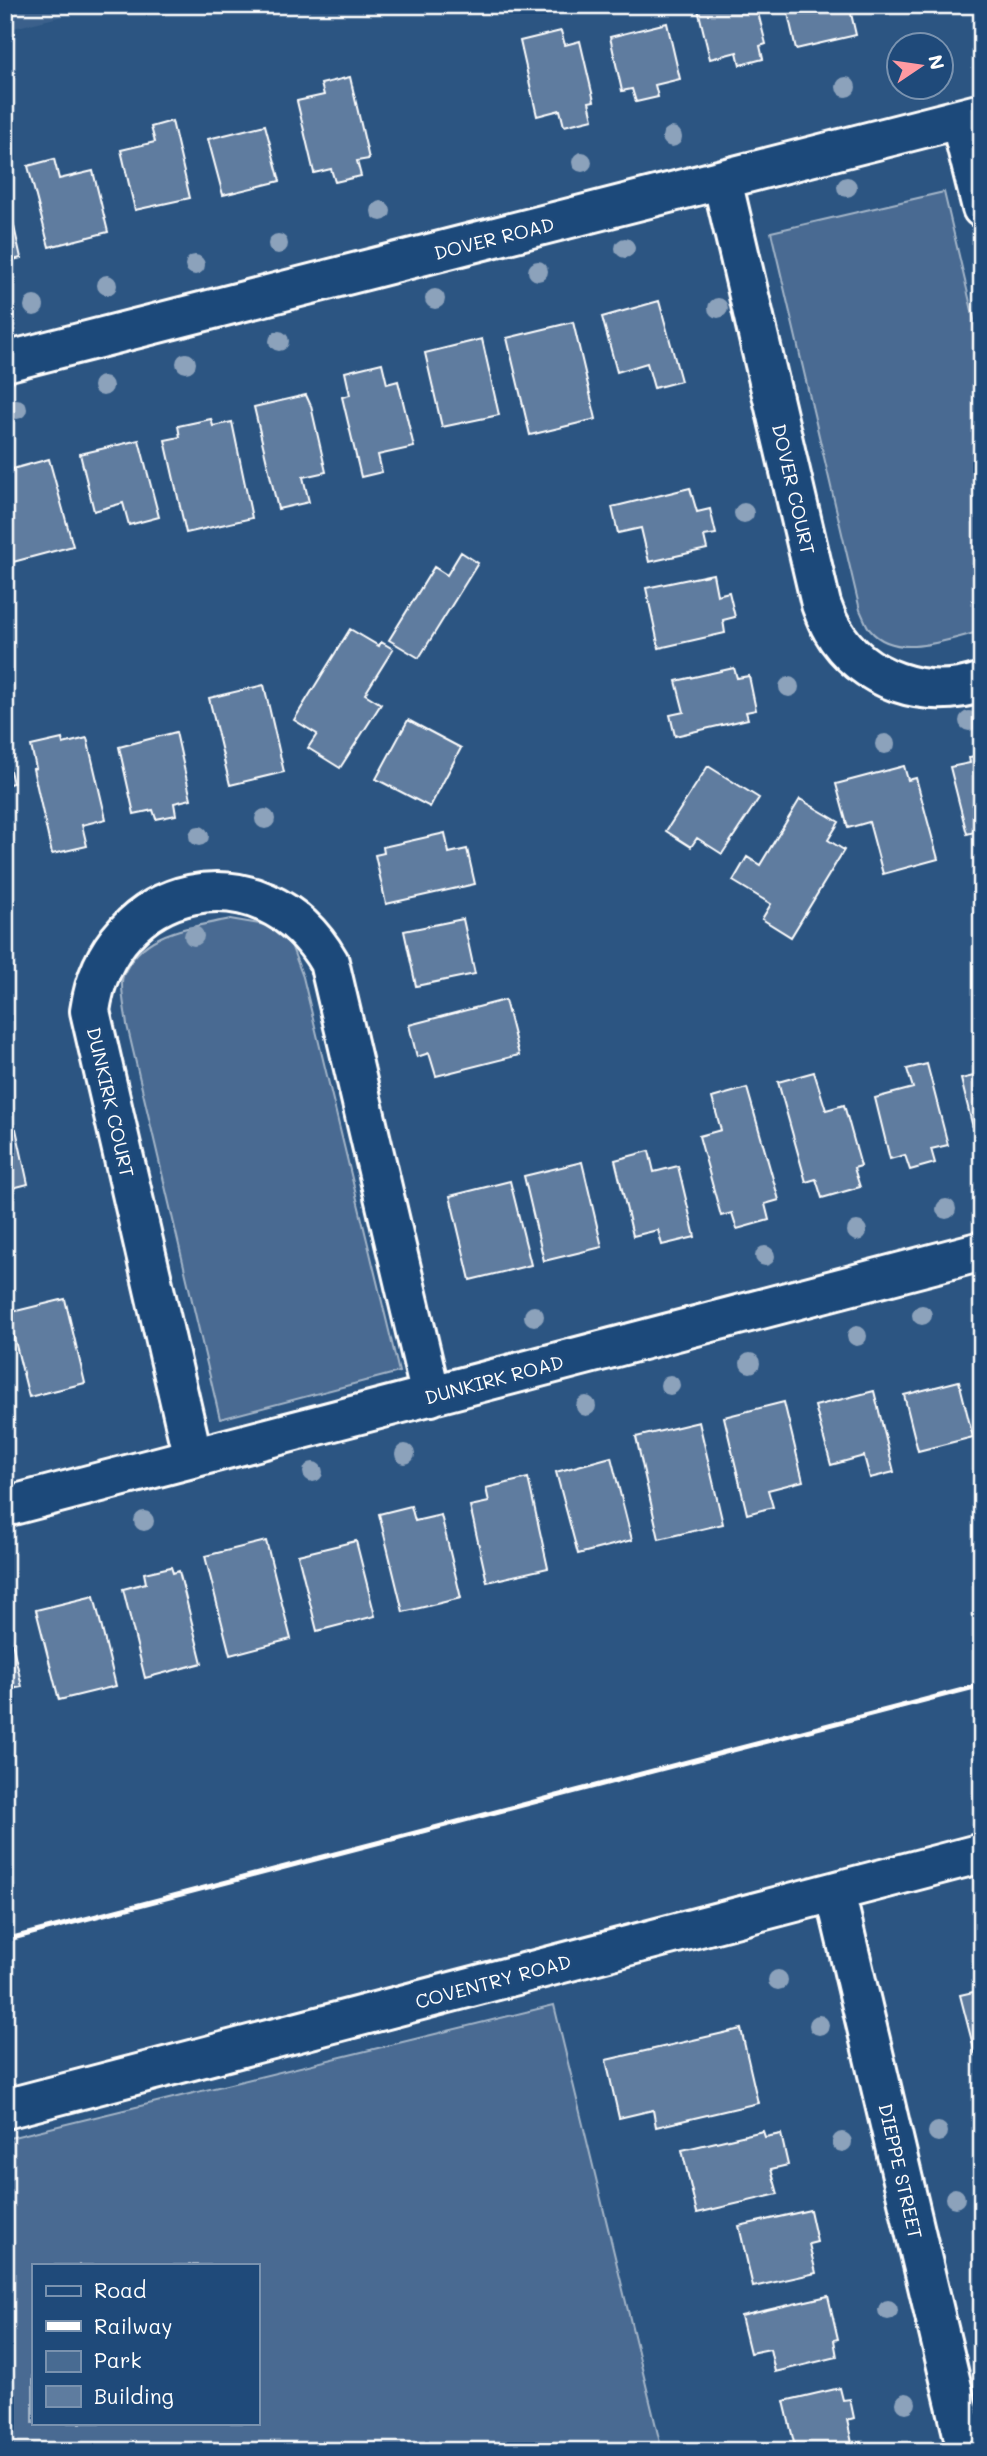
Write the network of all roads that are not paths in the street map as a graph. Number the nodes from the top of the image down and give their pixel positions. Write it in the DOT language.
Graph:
graph roads {
  1 [pos="971,116"];
  2 [pos="722,180"];
  3 [pos="982,208"];
  4 [pos="5,362"];
  5 [pos="982,682"];
  6 [pos="982,1251"];
  7 [pos="431,1395"];
  8 [pos="193,1458"];
  9 [pos="5,1507"];
  10 [pos="982,1853"];
  11 [pos="835,1892"];
  12 [pos="5,2109"];
  13 [pos="967,2451"];
  1 -- 2 [label="street, DOVER ROAD"];
  1 -- 3 [label="street"];
  2 -- 4 [label="street, DOVER ROAD"];
  2 -- 5 [label="street, DOVER COURT"];
  6 -- 7 [label="street, DUNKIRK ROAD"];
  7 -- 8 [label="street, DUNKIRK ROAD"];
  7 -- 8 [label="street, DUNKIRK COURT"];
  8 -- 9 [label="street, DUNKIRK ROAD"];
  10 -- 11 [label="street, COVENTRY ROAD"];
  11 -- 12 [label="street, COVENTRY ROAD"];
  11 -- 13 [label="street, DIEPPE STREET"];
}
